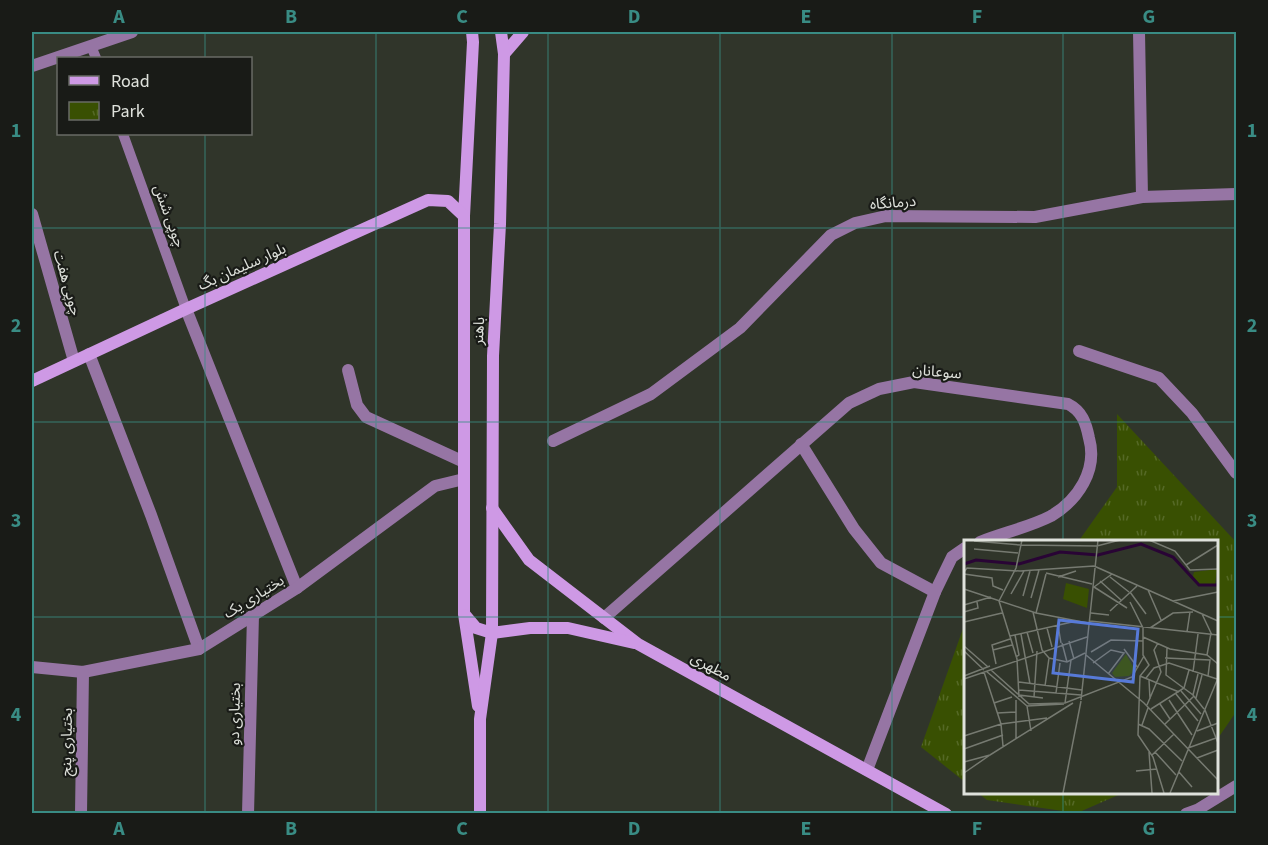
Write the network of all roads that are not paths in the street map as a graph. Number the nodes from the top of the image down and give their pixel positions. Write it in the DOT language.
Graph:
graph roads {
  1 [pos="132,32"];
  2 [pos="472,32"];
  3 [pos="501,32"];
  4 [pos="523,32"];
  5 [pos="1139,32"];
  6 [pos="91,46"];
  7 [pos="504,54"];
  8 [pos="59,57"];
  9 [pos="96,57"];
  10 [pos="57,58"];
  11 [pos="32,66"];
  12 [pos="123,135"];
  13 [pos="1236,194"];
  14 [pos="1142,197"];
  15 [pos="32,214"];
  16 [pos="464,216"];
  17 [pos="186,309"];
  18 [pos="1080,351"];
  19 [pos="89,354"];
  20 [pos="74,361"];
  21 [pos="348,370"];
  22 [pos="32,381"];
  23 [pos="554,441"];
  24 [pos="801,444"];
  25 [pos="464,462"];
  26 [pos="1236,473"];
  27 [pos="464,478"];
  28 [pos="492,508"];
  29 [pos="985,540"];
  30 [pos="964,549"];
  31 [pos="297,588"];
  32 [pos="935,592"];
  33 [pos="464,614"];
  34 [pos="253,615"];
  35 [pos="604,618"];
  36 [pos="492,633"];
  37 [pos="638,644"];
  38 [pos="199,649"];
  39 [pos="32,667"];
  40 [pos="83,672"];
  41 [pos="480,719"];
  42 [pos="867,770"];
  43 [pos="1236,786"];
  44 [pos="81,813"];
  45 [pos="248,813"];
  46 [pos="480,813"];
  47 [pos="946,813"];
  48 [pos="1186,813"];
  1 -- 6 [label="street"];
  2 -- 16 [label="main road, باهنر"];
  3 -- 7 [label="main road, باهنر"];
  4 -- 7 [label="main road"];
  5 -- 14 [label="street"];
  6 -- 8 [label="street"];
  6 -- 9 [label="lane"];
  7 -- 28 [label="main road, باهنر"];
  10 -- 11 [label="street"];
  12 -- 17 [label="lane, چوپی شش"];
  13 -- 14 [label="street, درمانگاه"];
  14 -- 23 [label="street, درمانگاه"];
  15 -- 20 [label="street, چوپی هفت"];
  16 -- 17 [label="main road, بلوار سلیمان بگ"];
  16 -- 25 [label="main road, باهنر"];
  17 -- 19 [label="main road, بلوار سلیمان بگ"];
  17 -- 31 [label="street"];
  18 -- 26 [label="street"];
  19 -- 20 [label="main road, بلوار سلیمان بگ"];
  19 -- 38 [label="street"];
  20 -- 22 [label="main road, بلوار سلیمان بگ"];
  21 -- 25 [label="street"];
  24 -- 29 [label="street, سوعانان"];
  24 -- 32 [label="street"];
  24 -- 35 [label="street, سوعانان"];
  25 -- 27 [label="main road, باهنر"];
  27 -- 31 [label="street, بختیاری یک"];
  27 -- 33 [label="main road, باهنر"];
  28 -- 35 [label="main road, مطهری"];
  28 -- 36 [label="main road, باهنر"];
  30 -- 32 [label="street"];
  31 -- 34 [label="street, بختیاری یک"];
  32 -- 42 [label="street"];
  33 -- 36 [label="main road"];
  33 -- 41 [label="main road, باهنر"];
  34 -- 38 [label="street, بختیاری یک"];
  34 -- 45 [label="street, بختیاری دو"];
  35 -- 37 [label="main road, مطهری"];
  36 -- 37 [label="main road"];
  36 -- 41 [label="main road, باهنر"];
  37 -- 42 [label="main road, مطهری"];
  38 -- 40 [label="street, بختیاری یک"];
  39 -- 40 [label="street, بختیاری یک"];
  40 -- 44 [label="street, بختیاری پنج"];
  41 -- 46 [label="main road, باهنر"];
  42 -- 47 [label="main road, مطهری"];
  43 -- 48 [label="street"];
}
